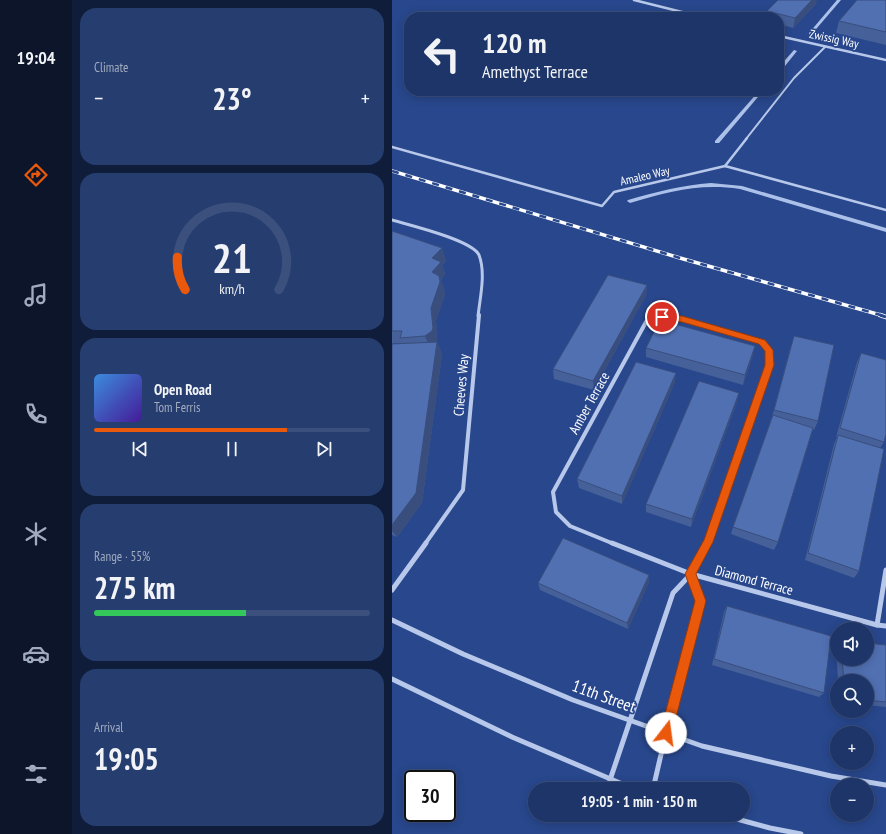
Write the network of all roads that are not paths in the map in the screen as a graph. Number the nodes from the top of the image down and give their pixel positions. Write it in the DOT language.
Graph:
graph roads {
  1 [pos="634,0"];
  2 [pos="682,12"];
  3 [pos="784,37"];
  4 [pos="825,47"];
  5 [pos="886,60"];
  6 [pos="784,91"];
  7 [pos="780,96"];
  8 [pos="392,147"];
  9 [pos="726,166"];
  10 [pos="886,210"];
  11 [pos="392,220"];
  12 [pos="556,512"];
  13 [pos="886,570"];
  14 [pos="691,574"];
  15 [pos="392,590"];
  16 [pos="392,620"];
  17 [pos="877,625"];
  18 [pos="886,626"];
  19 [pos="392,680"];
  20 [pos="628,720"];
  21 [pos="666,733"];
  22 [pos="610,780"];
  23 [pos="615,782"];
  24 [pos="655,782"];
  25 [pos="886,785"];
  26 [pos="748,822"];
  27 [pos="801,834"];
  1 -- 2 [label="street"];
  3 -- 4 [label="street, Zwissig Way"];
  4 -- 5 [label="street, Zwissig Way"];
  4 -- 6 [label="lane"];
  7 -- 9 [label="lane"];
  8 -- 9 [label="lane, Amaleo Way"];
  9 -- 10 [label="lane, Amaleo Way"];
  11 -- 15 [label="street, Cheeves Way"];
  12 -- 14 [label="street, Diamond Terrace"];
  12 -- 14 [label="street, Amber Terrace"];
  13 -- 17 [label="street"];
  14 -- 17 [label="street, Diamond Terrace"];
  14 -- 20 [label="street"];
  14 -- 21 [label="street"];
  16 -- 20 [label="street, 11th Street"];
  17 -- 18 [label="street, Diamond Terrace"];
  19 -- 22 [label="street"];
  20 -- 21 [label="street, 11th Street"];
  20 -- 22 [label="street"];
  21 -- 24 [label="street"];
  21 -- 25 [label="street, 11th Street"];
  22 -- 23 [label="street"];
  26 -- 27 [label="street"];
}
